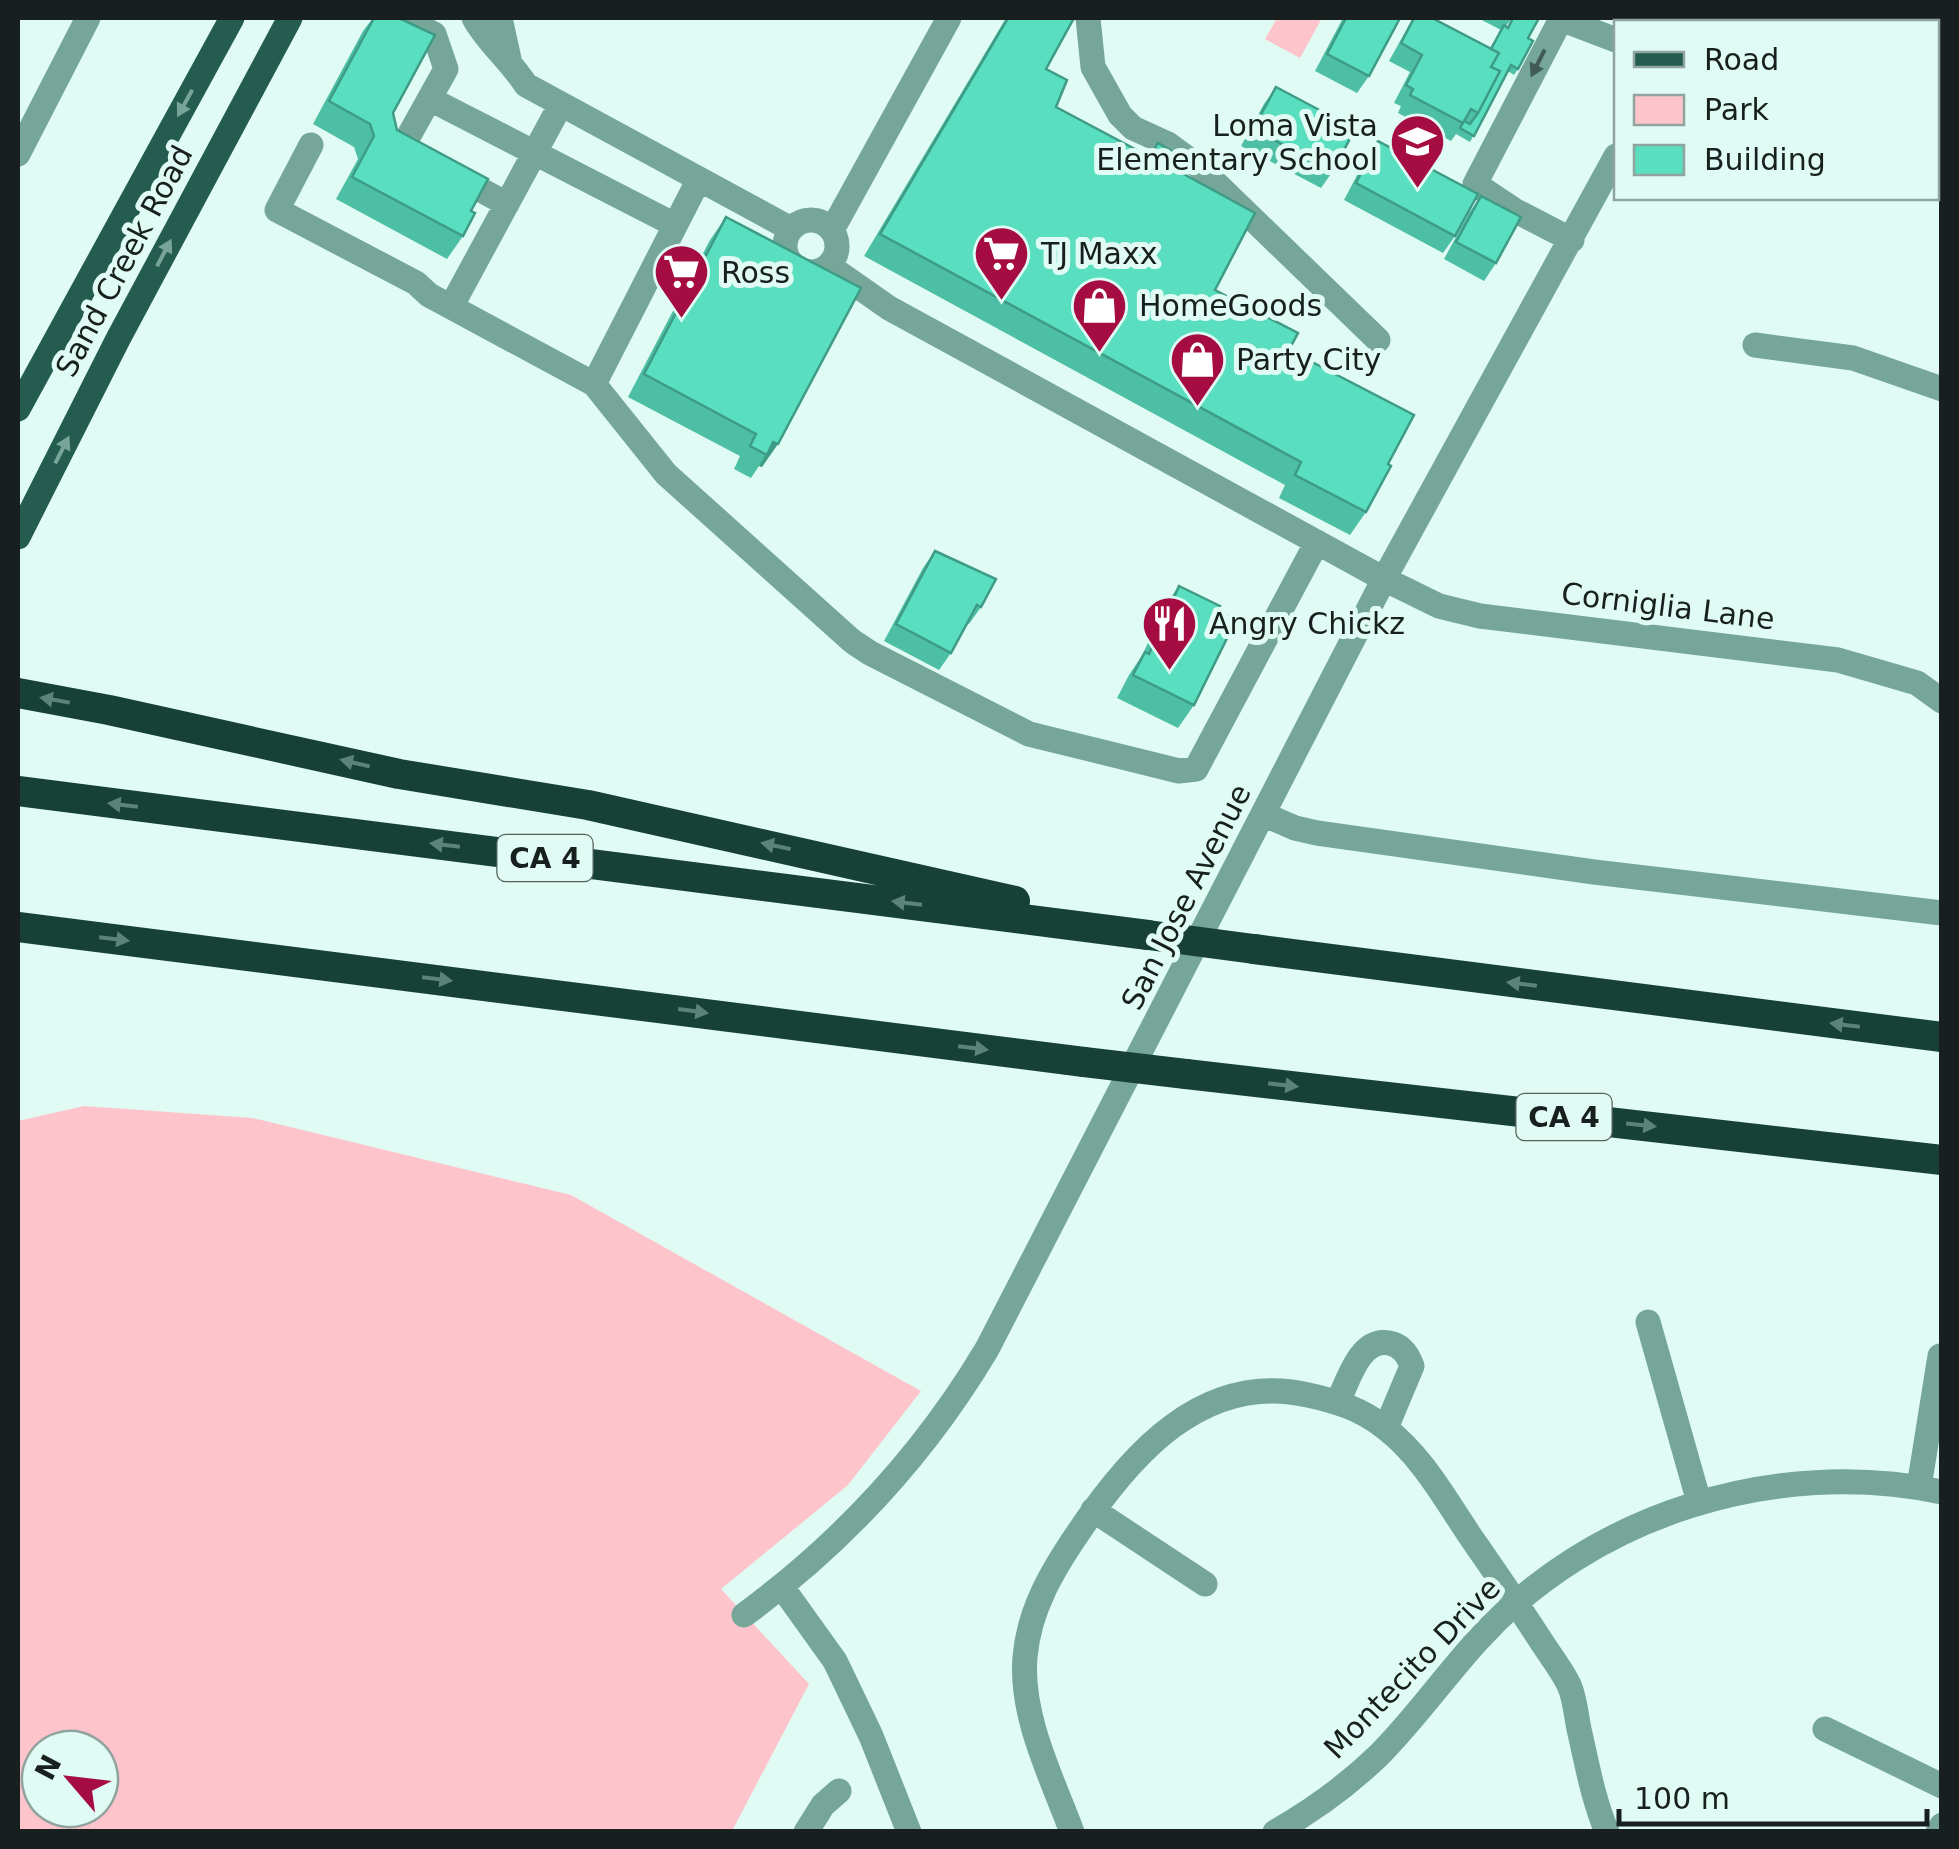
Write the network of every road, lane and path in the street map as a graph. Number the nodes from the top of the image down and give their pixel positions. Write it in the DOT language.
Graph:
graph roads {
  1 [pos="88,18"];
  2 [pos="232,18"];
  3 [pos="290,18"];
  4 [pos="403,18"];
  5 [pos="474,18"];
  6 [pos="500,18"];
  7 [pos="949,18"];
  8 [pos="1088,18"];
  9 [pos="1613,31"];
  10 [pos="509,58"];
  11 [pos="430,99"];
  12 [pos="561,104"];
  13 [pos="311,145"];
  14 [pos="536,150"];
  15 [pos="18,154"];
  16 [pos="1614,160"];
  17 [pos="699,179"];
  18 [pos="507,204"];
  19 [pos="676,225"];
  20 [pos="791,229"];
  21 [pos="832,230"];
  22 [pos="1572,240"];
  23 [pos="829,266"];
  24 [pos="451,306"];
  25 [pos="1378,340"];
  26 [pos="1755,345"];
  27 [pos="594,384"];
  28 [pos="1942,389"];
  29 [pos="18,409"];
  30 [pos="18,537"];
  31 [pos="1318,542"];
  32 [pos="1384,580"];
  33 [pos="18,693"];
  34 [pos="1942,701"];
  35 [pos="18,791"];
  36 [pos="1265,815"];
  37 [pos="1942,913"];
  38 [pos="1073,924"];
  39 [pos="18,927"];
  40 [pos="1942,1037"];
  41 [pos="1942,1160"];
  42 [pos="1648,1322"];
  43 [pos="1940,1356"];
  44 [pos="1338,1402"];
  45 [pos="1386,1428"];
  46 [pos="1930,1489"];
  47 [pos="1699,1502"];
  48 [pos="1093,1510"];
  49 [pos="1205,1584"];
  50 [pos="782,1587"];
  51 [pos="1517,1604"];
  52 [pos="744,1615"];
  53 [pos="1825,1729"];
  54 [pos="1942,1786"];
  55 [pos="840,1791"];
  56 [pos="1287,1829"];
  57 [pos="806,1832"];
  58 [pos="909,1832"];
  59 [pos="1072,1832"];
  60 [pos="1607,1832"];
  1 -- 15 [label="street"];
  2 -- 29 [label="main road, Sand Creek Road, one-way"];
  30 -- 3 [label="main road, Sand Creek Road, one-way"];
  4 -- 11 [label="street"];
  5 -- 10 [label="street"];
  6 -- 10 [label="street"];
  7 -- 21 [label="street"];
  8 -- 25 [label="street"];
  9 -- 22 [label="street, one-way"];
  10 -- 12 [label="street"];
  11 -- 14 [label="street"];
  11 -- 18 [label="street"];
  12 -- 14 [label="street"];
  12 -- 17 [label="street"];
  13 -- 24 [label="street"];
  14 -- 18 [label="street"];
  14 -- 19 [label="street"];
  16 -- 22 [label="street, San Jose Avenue"];
  17 -- 19 [label="street"];
  17 -- 20 [label="street"];
  18 -- 24 [label="street"];
  19 -- 27 [label="street"];
  20 -- 21 [label="street"];
  20 -- 23 [label="street"];
  21 -- 23 [label="street"];
  22 -- 32 [label="street, San Jose Avenue"];
  23 -- 31 [label="street, Corniglia Lane"];
  24 -- 27 [label="street"];
  26 -- 28 [label="street"];
  27 -- 31 [label="street"];
  31 -- 32 [label="street, Corniglia Lane"];
  32 -- 34 [label="street, Corniglia Lane"];
  32 -- 36 [label="street, San Jose Avenue"];
  38 -- 33 [label="highway, one-way"];
  38 -- 35 [label="highway, CA 4, one-way"];
  36 -- 37 [label="street"];
  36 -- 50 [label="street, San Jose Avenue"];
  40 -- 38 [label="highway, CA 4, one-way, bridge"];
  39 -- 41 [label="highway, CA 4, one-way, bridge"];
  42 -- 47 [label="street"];
  43 -- 46 [label="street"];
  44 -- 45 [label="street"];
  44 -- 45 [label="street"];
  44 -- 48 [label="street"];
  45 -- 51 [label="street"];
  46 -- 47 [label="street, Montecito Drive"];
  47 -- 51 [label="street, Montecito Drive"];
  48 -- 49 [label="street"];
  48 -- 59 [label="street"];
  50 -- 52 [label="street, San Jose Avenue"];
  50 -- 58 [label="street"];
  51 -- 56 [label="street, Montecito Drive"];
  51 -- 60 [label="street"];
  53 -- 54 [label="street"];
  55 -- 57 [label="street"];
}
